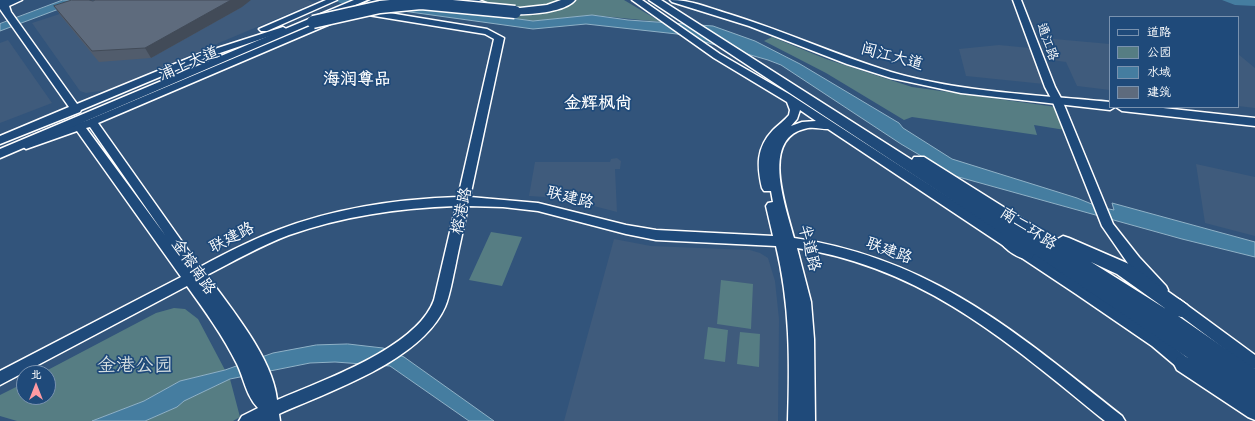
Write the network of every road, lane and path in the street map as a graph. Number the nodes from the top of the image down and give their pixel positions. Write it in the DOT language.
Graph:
graph roads {
  1 [pos="18,0"];
  2 [pos="378,0"];
  3 [pos="472,0"];
  4 [pos="482,0"];
  5 [pos="558,0"];
  6 [pos="570,0"];
  7 [pos="636,0"];
  8 [pos="654,0"];
  9 [pos="669,0"];
  10 [pos="675,0"];
  11 [pos="700,0"];
  12 [pos="1017,0"];
  13 [pos="333,2"];
  14 [pos="2,3"];
  15 [pos="358,4"];
  16 [pos="515,12"];
  17 [pos="313,22"];
  18 [pos="283,30"];
  19 [pos="202,56"];
  20 [pos="1055,97"];
  21 [pos="791,100"];
  22 [pos="1109,100"];
  23 [pos="1109,106"];
  24 [pos="1131,108"];
  25 [pos="1185,108"];
  26 [pos="1255,116"];
  27 [pos="77,121"];
  28 [pos="1255,122"];
  29 [pos="830,126"];
  30 [pos="0,140"];
  31 [pos="3,151"];
  32 [pos="930,173"];
  33 [pos="464,201"];
  34 [pos="786,242"];
  35 [pos="1026,254"];
  36 [pos="194,277"];
  37 [pos="1181,310"];
  38 [pos="1255,363"];
  39 [pos="1183,364"];
  40 [pos="0,378"];
  41 [pos="1255,379"];
  42 [pos="1255,395"];
  43 [pos="1255,411"];
  44 [pos="270,415"];
  45 [pos="1255,418"];
  46 [pos="246,421"];
  47 [pos="796,421"];
  48 [pos="807,421"];
  49 [pos="1117,421"];
  1 -- 14 [label="main road"];
  2 -- 15 [label="main road, 浦上大道"];
  3 -- 16 [label="highway, bridge"];
  4 -- 5 [label="highway"];
  6 -- 16 [label="highway"];
  7 -- 21 [label="main road"];
  8 -- 32 [label="highway, 南二环路"];
  9 -- 32 [label="highway, 南二环路"];
  10 -- 20 [label="main road, 闽江大道"];
  11 -- 20 [label="main road, 闽江大道"];
  12 -- 20 [label="main road, 通江路"];
  13 -- 15 [label="main road"];
  13 -- 18 [label="main road"];
  13 -- 19 [label="main road"];
  14 -- 27 [label="main road"];
  15 -- 17 [label="main road, bridge"];
  15 -- 27 [label="main road, 浦上大道"];
  15 -- 33 [label="main road, 榕港路"];
  16 -- 17 [label="highway, bridge"];
  17 -- 27 [label="main road"];
  18 -- 19 [label="main road"];
  18 -- 27 [label="main road"];
  19 -- 27 [label="main road"];
  20 -- 22 [label="main road, 闽江大道"];
  20 -- 23 [label="main road, 闽江大道"];
  20 -- 37 [label="main road, 通江路"];
  21 -- 29 [label="main road"];
  21 -- 34 [label="main road, 半道路"];
  24 -- 28 [label="main road"];
  25 -- 26 [label="main road"];
  27 -- 30 [label="main road"];
  27 -- 31 [label="main road, 浦上大道"];
  27 -- 36 [label="main road"];
  29 -- 34 [label="main road, 半道路"];
  29 -- 35 [label="main road"];
  32 -- 35 [label="highway"];
  32 -- 37 [label="highway"];
  32 -- 41 [label="highway, 南二环路"];
  32 -- 42 [label="highway, 南二环路"];
  33 -- 34 [label="main road, 联建路"];
  33 -- 36 [label="main road, 联建路"];
  33 -- 44 [label="main road, 榕港路"];
  34 -- 47 [label="main road, 半道路"];
  34 -- 48 [label="main road, 半道路"];
  34 -- 49 [label="main road, 联建路"];
  35 -- 39 [label="main road"];
  36 -- 40 [label="main road, 联建路"];
  36 -- 44 [label="main road"];
  37 -- 38 [label="main road, 通江路"];
  39 -- 43 [label="highway"];
  39 -- 45 [label="main road"];
  44 -- 46 [label="main road, 榕港路"];
}
